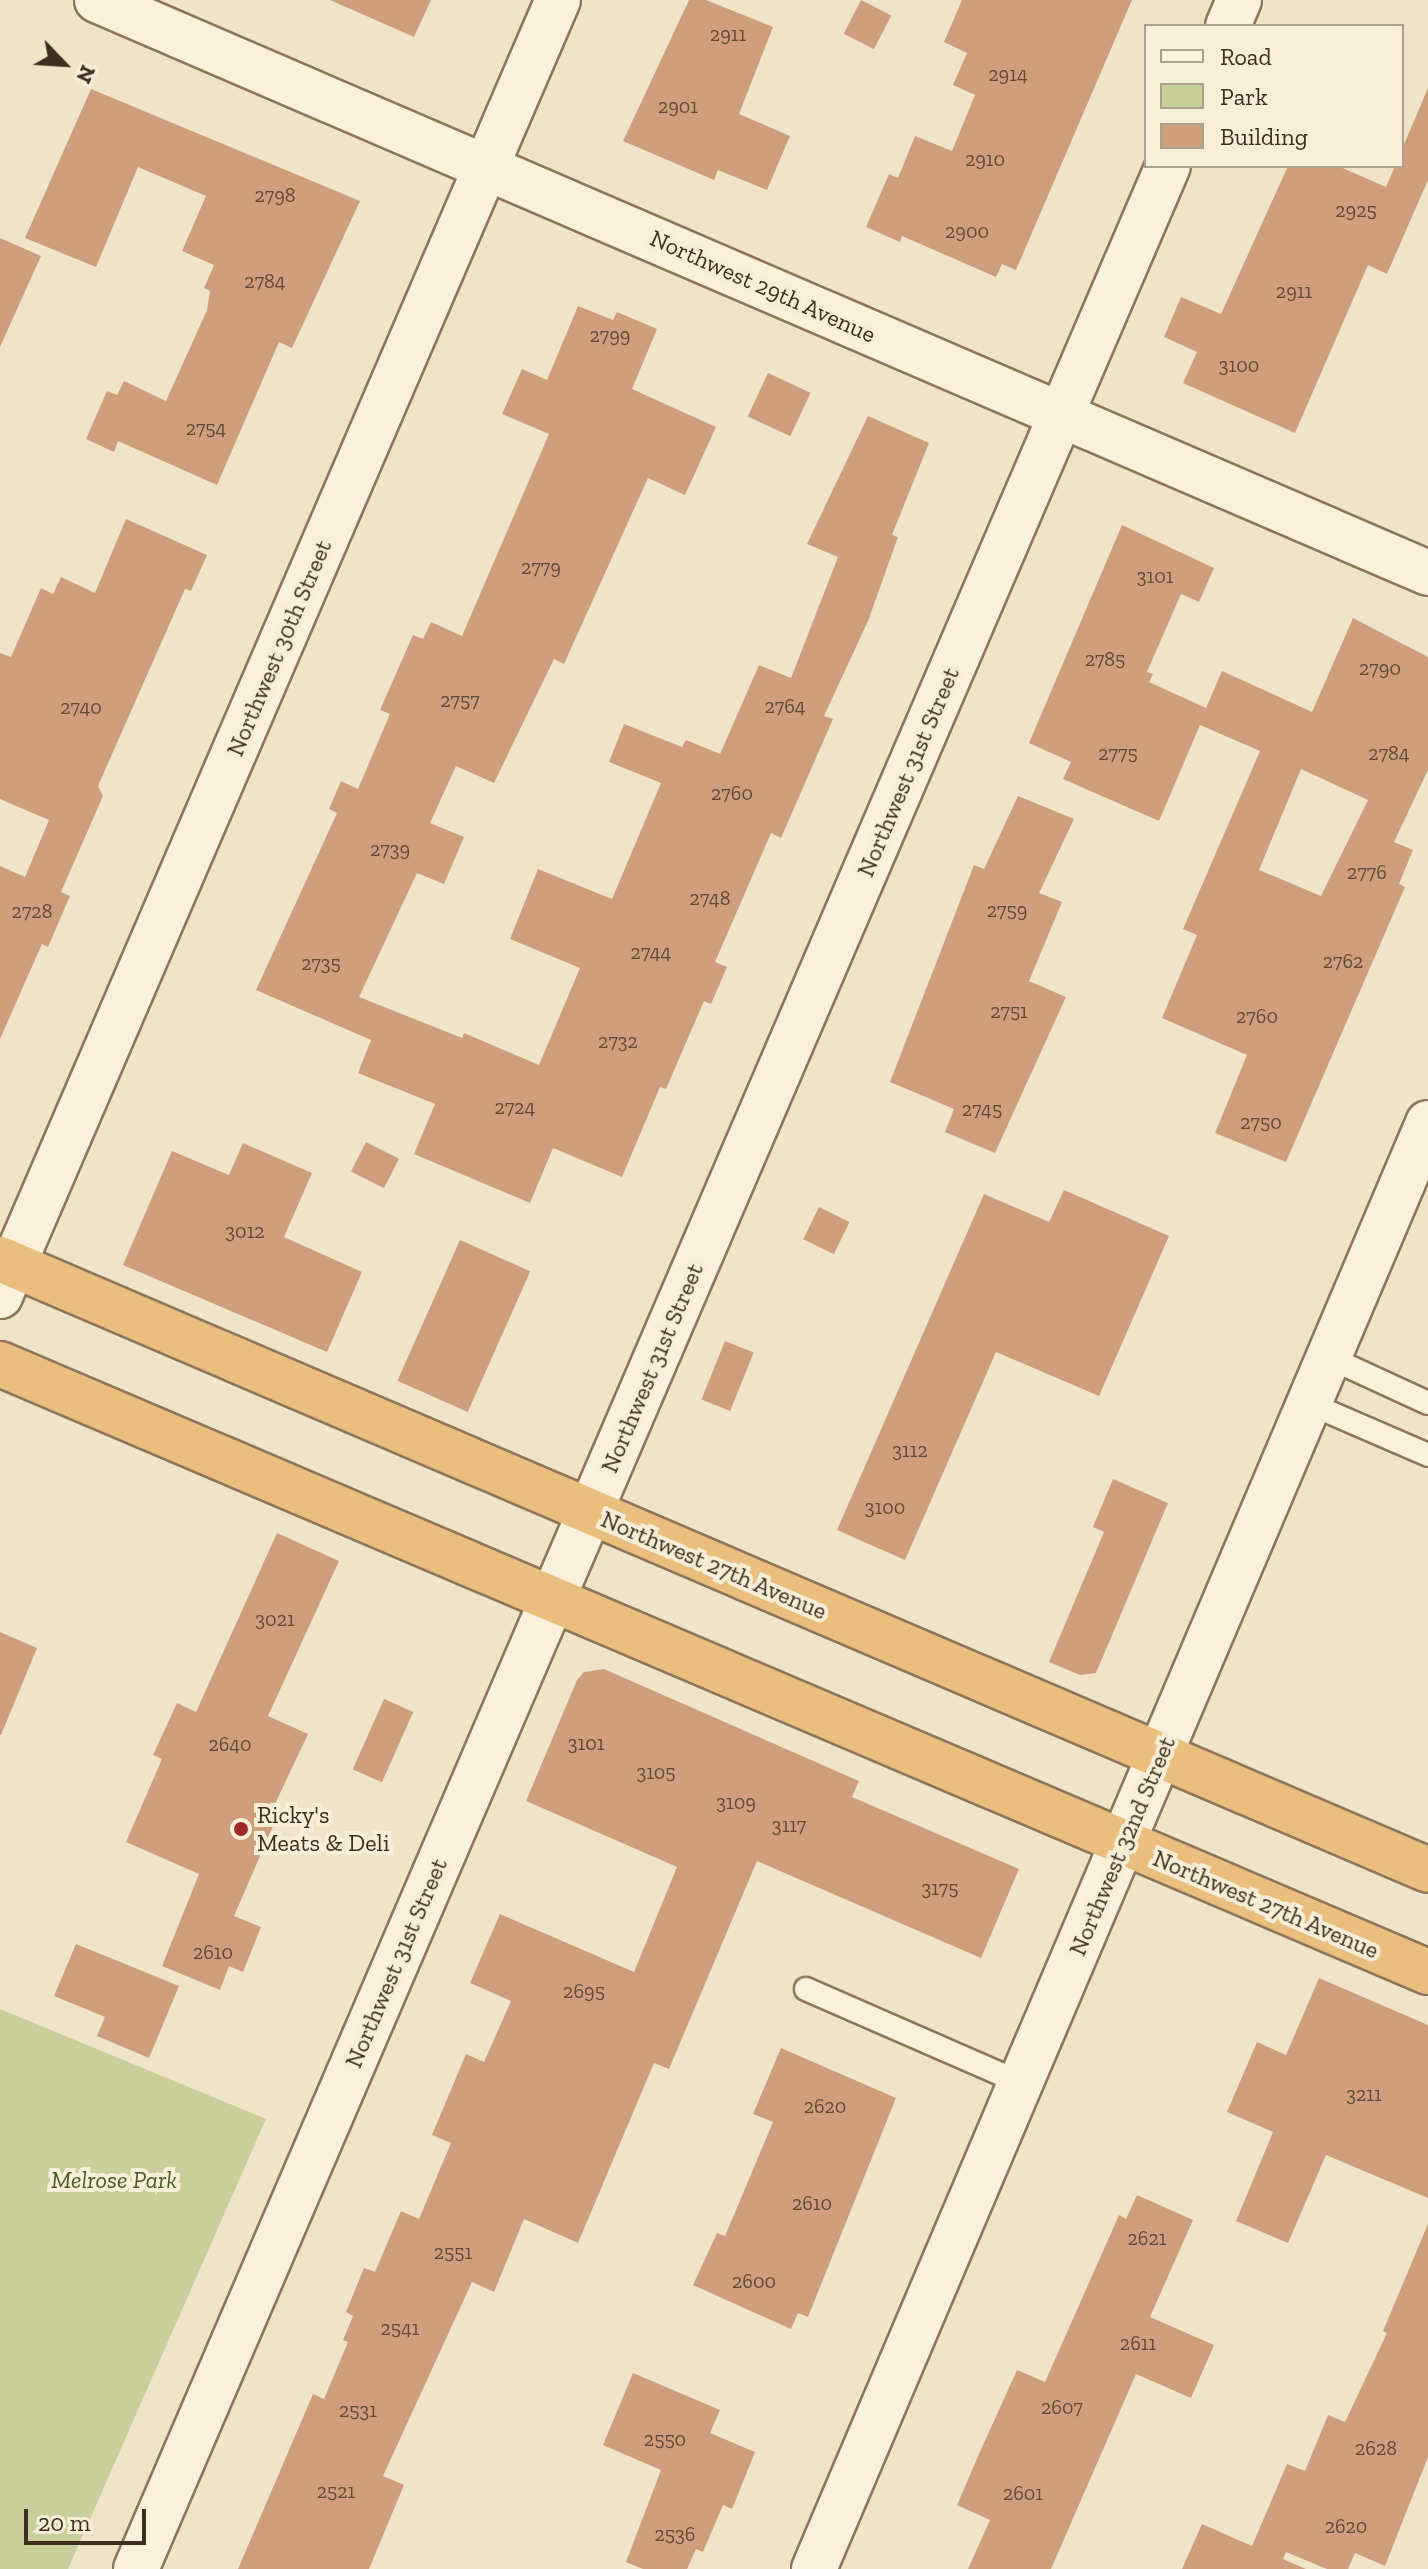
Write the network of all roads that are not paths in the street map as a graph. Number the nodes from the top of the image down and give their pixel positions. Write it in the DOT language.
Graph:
graph roads {
  1 [pos="97,0"];
  2 [pos="558,0"];
  3 [pos="1239,0"];
  4 [pos="1229,24"];
  5 [pos="486,166"];
  6 [pos="1167,168"];
  7 [pos="1062,416"];
  8 [pos="1428,573"];
  9 [pos="1428,1123"];
  10 [pos="5,1274"];
  11 [pos="1328,1357"];
  12 [pos="0,1364"];
  13 [pos="1308,1403"];
  14 [pos="1428,1403"];
  15 [pos="1428,1455"];
  16 [pos="590,1512"];
  17 [pos="553,1598"];
  18 [pos="1160,1756"];
  19 [pos="1123,1843"];
  20 [pos="1428,1870"];
  21 [pos="1428,1972"];
  22 [pos="806,1989"];
  23 [pos="1023,2084"];
  24 [pos="136,2569"];
  25 [pos="814,2569"];
  1 -- 5 [label="street, Northwest 29th Avenue"];
  2 -- 5 [label="street, Northwest 30th Street"];
  3 -- 4 [label="street"];
  5 -- 7 [label="street, Northwest 29th Avenue"];
  5 -- 10 [label="street, Northwest 30th Street"];
  6 -- 7 [label="street, Northwest 31st Street"];
  7 -- 8 [label="street, Northwest 29th Avenue"];
  7 -- 16 [label="street, Northwest 31st Street"];
  9 -- 11 [label="street, Northwest 32nd Street"];
  10 -- 16 [label="highway, Northwest 27th Avenue"];
  11 -- 13 [label="street, Northwest 32nd Street"];
  11 -- 14 [label="lane"];
  12 -- 17 [label="highway, Northwest 27th Avenue"];
  13 -- 15 [label="lane"];
  13 -- 18 [label="street, Northwest 32nd Street"];
  16 -- 17 [label="street, Northwest 31st Street"];
  16 -- 18 [label="highway, Northwest 27th Avenue"];
  17 -- 19 [label="highway, Northwest 27th Avenue"];
  17 -- 24 [label="street, Northwest 31st Street"];
  18 -- 19 [label="street, Northwest 32nd Street"];
  18 -- 20 [label="highway, Northwest 27th Avenue"];
  19 -- 21 [label="highway, Northwest 27th Avenue"];
  19 -- 23 [label="street, Northwest 32nd Street"];
  22 -- 23 [label="lane"];
  23 -- 25 [label="street, Northwest 32nd Street"];
}
